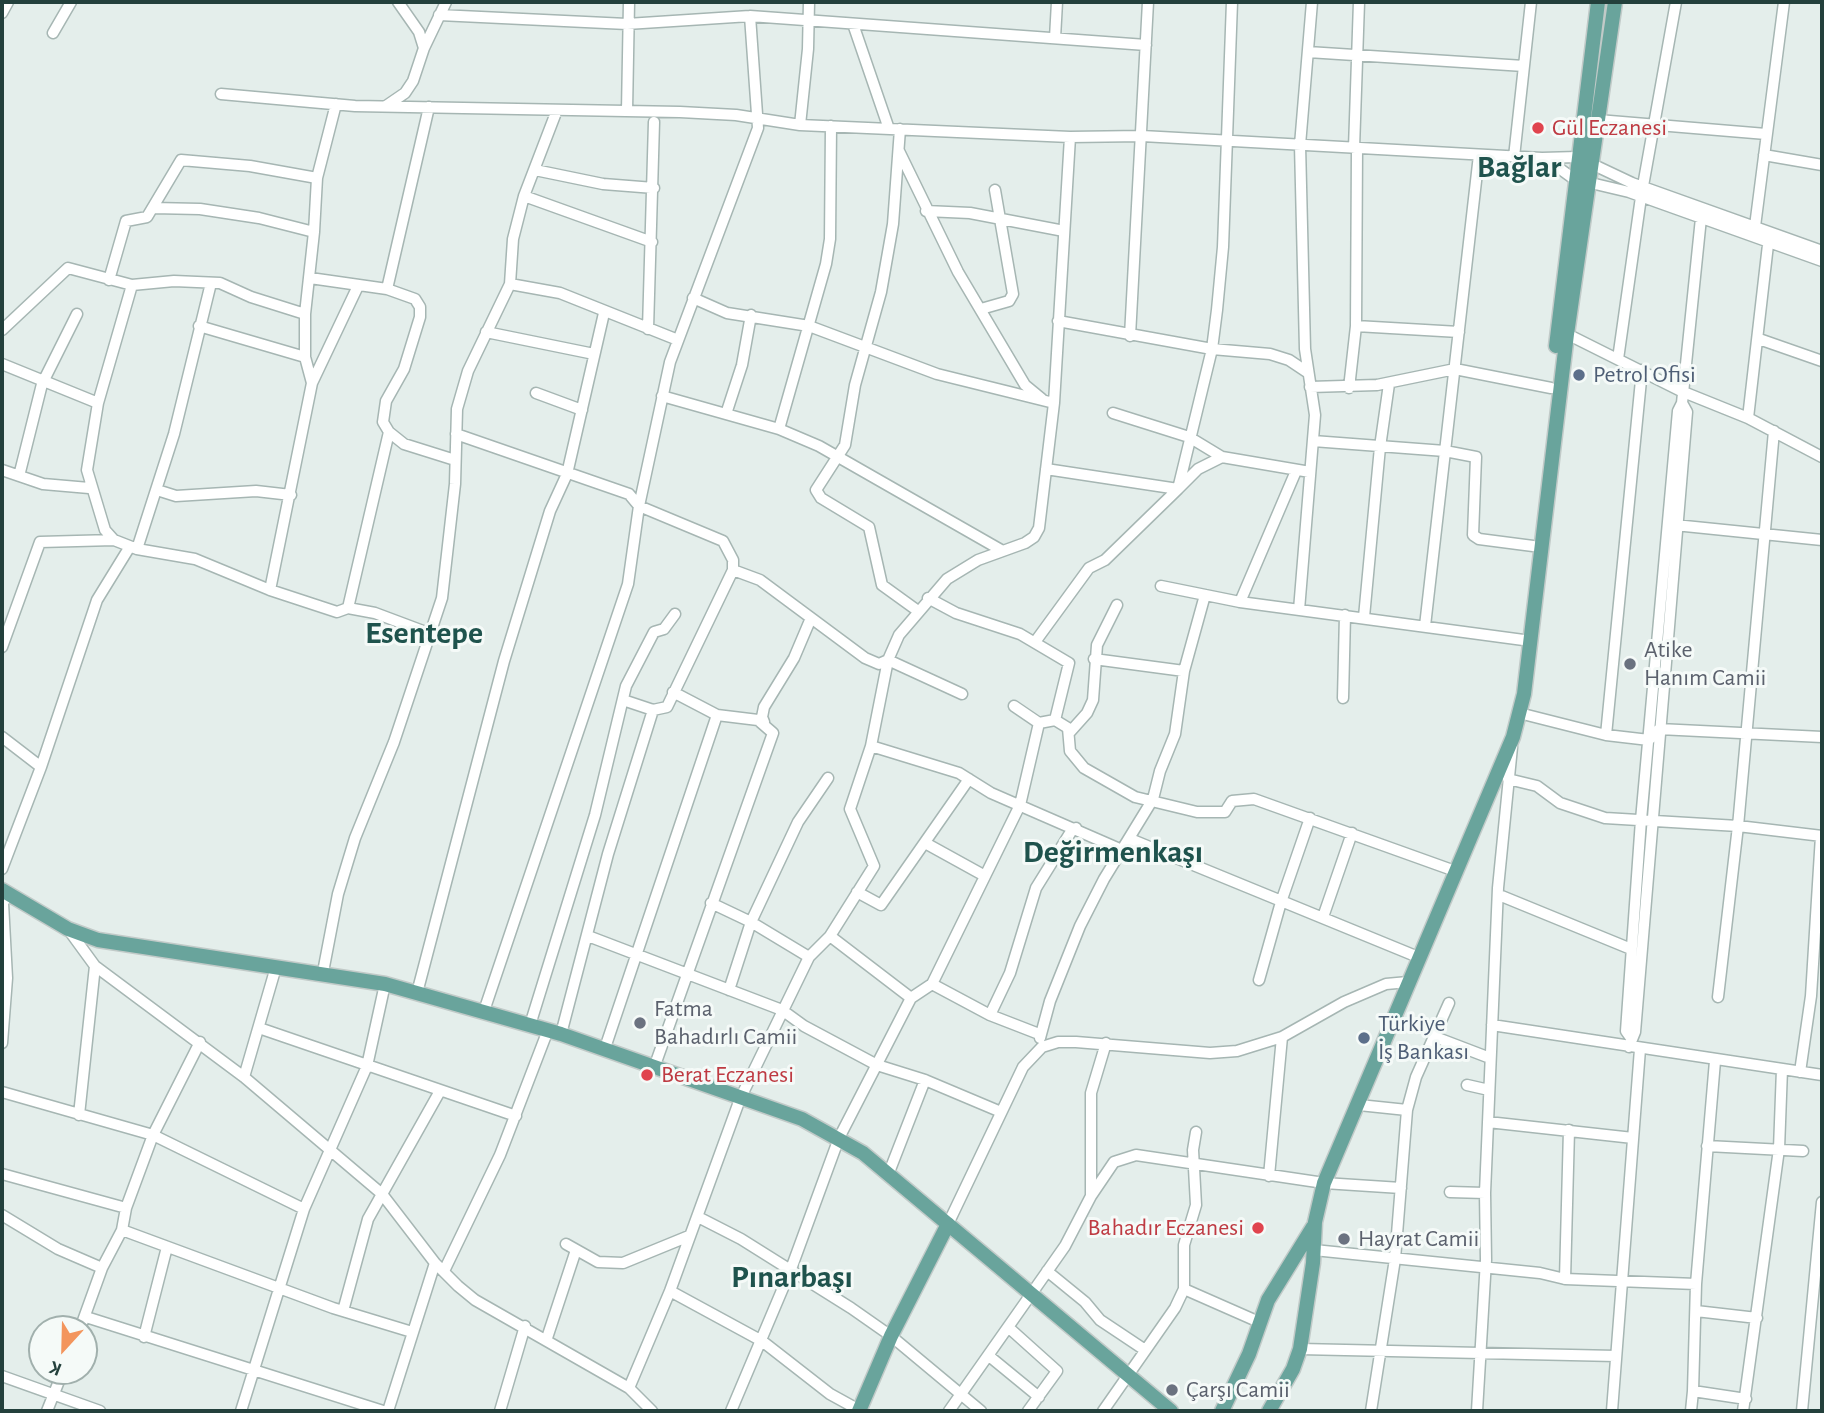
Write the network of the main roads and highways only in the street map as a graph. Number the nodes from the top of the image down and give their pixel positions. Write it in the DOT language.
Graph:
graph roads {
  1 [pos="1598,2"];
  2 [pos="1615,2"];
  3 [pos="1527,640"];
  4 [pos="1513,737"];
  5 [pos="5,892"];
  6 [pos="1315,1222"];
  7 [pos="948,1224"];
  8 [pos="859,1410"];
  9 [pos="1171,1411"];
  10 [pos="1222,1411"];
  11 [pos="1269,1411"];
  1 -- 3 [label="main road"];
  2 -- 3 [label="main road"];
  3 -- 4 [label="main road"];
  3 -- 4 [label="main road"];
  4 -- 6 [label="main road"];
  5 -- 7 [label="main road"];
  6 -- 10 [label="main road"];
  6 -- 11 [label="main road"];
  7 -- 8 [label="main road"];
  7 -- 9 [label="main road"];
}
